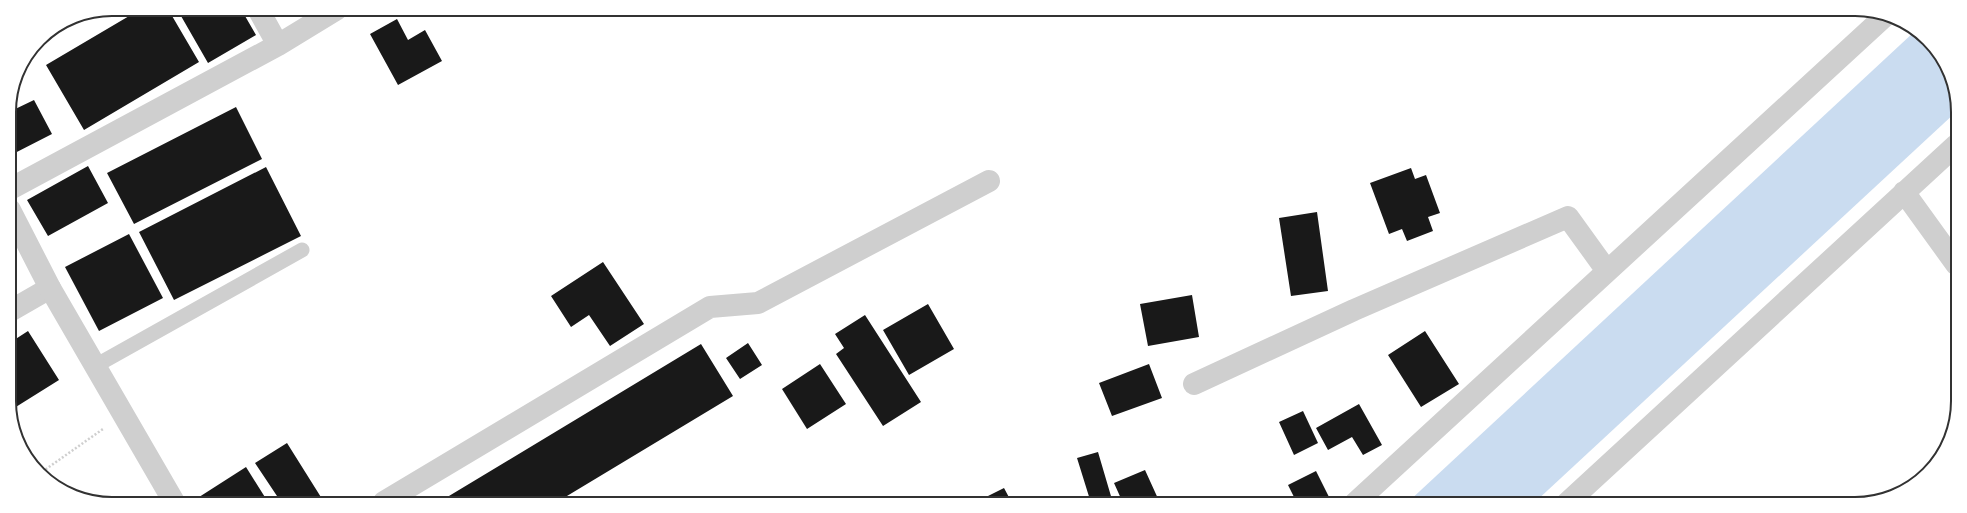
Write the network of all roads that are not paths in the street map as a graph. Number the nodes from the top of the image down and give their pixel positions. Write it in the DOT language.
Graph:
graph roads {
  1 [pos="262,16"];
  2 [pos="325,16"];
  3 [pos="1881,20"];
  4 [pos="278,45"];
  5 [pos="1951,150"];
  6 [pos="989,181"];
  7 [pos="16,186"];
  8 [pos="1904,192"];
  9 [pos="16,222"];
  10 [pos="302,250"];
  11 [pos="1951,257"];
  12 [pos="1607,271"];
  13 [pos="50,288"];
  14 [pos="16,308"];
  15 [pos="95,366"];
  16 [pos="1194,384"];
  17 [pos="171,497"];
  18 [pos="392,497"];
  19 [pos="1362,497"];
  20 [pos="1575,497"];
  1 -- 4 [label="street"];
  2 -- 4 [label="street"];
  3 -- 12 [label="street"];
  4 -- 7 [label="street"];
  5 -- 8 [label="street"];
  6 -- 18 [label="street"];
  8 -- 11 [label="street"];
  8 -- 20 [label="street"];
  9 -- 13 [label="street"];
  10 -- 15 [label="lane"];
  12 -- 16 [label="street"];
  12 -- 19 [label="street"];
  13 -- 14 [label="street"];
  13 -- 15 [label="street"];
  15 -- 17 [label="street"];
}
